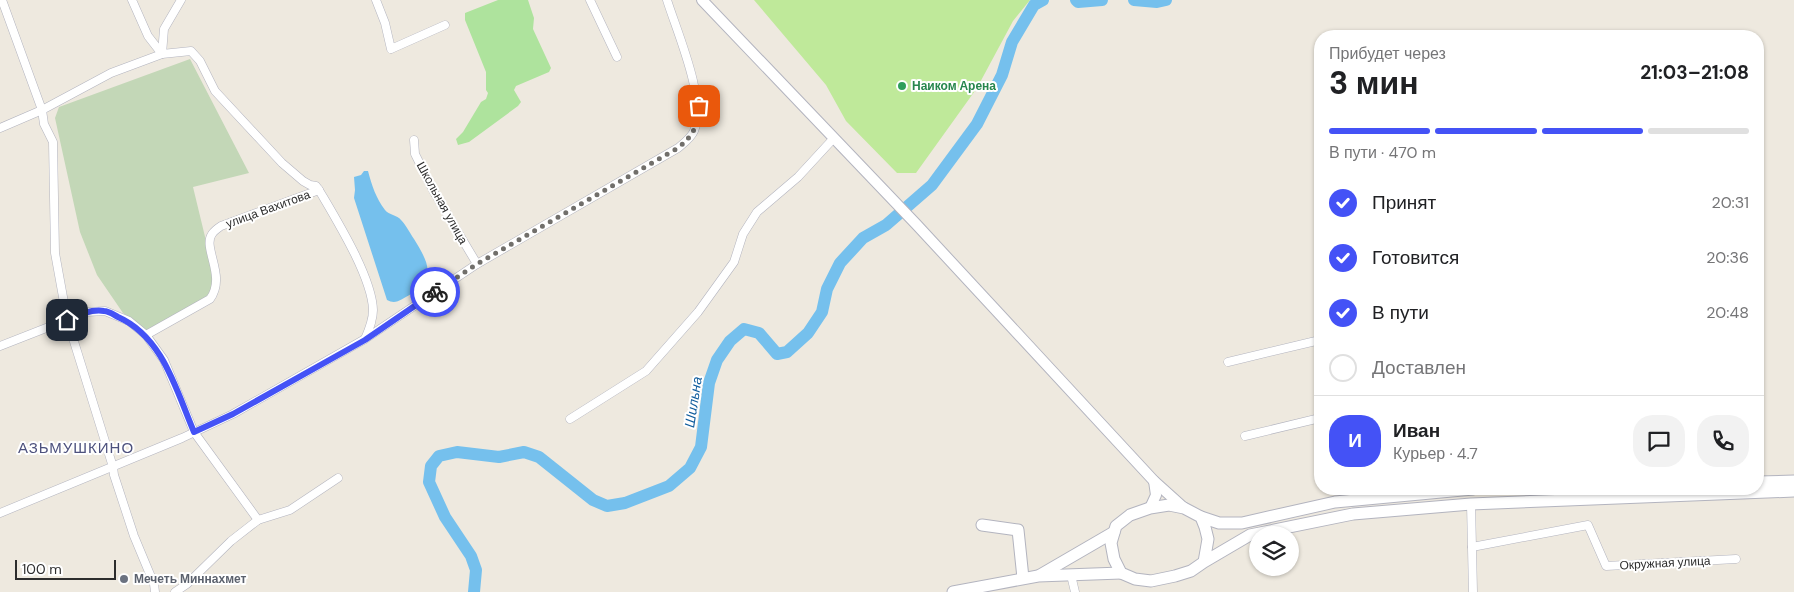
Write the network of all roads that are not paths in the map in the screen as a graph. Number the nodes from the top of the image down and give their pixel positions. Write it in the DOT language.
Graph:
graph roads {
  1 [pos="2,0"];
  2 [pos="132,0"];
  3 [pos="181,0"];
  4 [pos="376,0"];
  5 [pos="590,0"];
  6 [pos="667,0"];
  7 [pos="702,0"];
  8 [pos="445,26"];
  9 [pos="162,54"];
  10 [pos="617,57"];
  11 [pos="42,110"];
  12 [pos="0,128"];
  13 [pos="833,139"];
  14 [pos="414,140"];
  15 [pos="319,190"];
  16 [pos="477,264"];
  17 [pos="67,320"];
  18 [pos="373,320"];
  19 [pos="380,331"];
  20 [pos="146,335"];
  21 [pos="365,340"];
  22 [pos="1314,341"];
  23 [pos="0,346"];
  24 [pos="1228,362"];
  25 [pos="570,419"];
  26 [pos="1314,419"];
  27 [pos="194,432"];
  28 [pos="1245,436"];
  29 [pos="113,467"];
  30 [pos="338,478"];
  31 [pos="1154,481"];
  32 [pos="1794,481"];
  33 [pos="1764,482"];
  34 [pos="1794,491"];
  35 [pos="1764,492"];
  36 [pos="1354,495"];
  37 [pos="1695,495"];
  38 [pos="1471,504"];
  39 [pos="1150,508"];
  40 [pos="1184,508"];
  41 [pos="0,513"];
  42 [pos="1201,517"];
  43 [pos="258,520"];
  44 [pos="982,525"];
  45 [pos="1114,532"];
  46 [pos="1472,547"];
  47 [pos="1736,559"];
  48 [pos="1204,562"];
  49 [pos="1121,573"];
  50 [pos="1071,575"];
  51 [pos="1038,576"];
  52 [pos="1023,578"];
  53 [pos="155,592"];
  54 [pos="175,592"];
  55 [pos="953,592"];
  56 [pos="1076,592"];
  57 [pos="1473,592"];
  1 -- 11 [label="street"];
  2 -- 9 [label="street"];
  3 -- 9 [label="street"];
  4 -- 8 [label="street"];
  5 -- 10 [label="street"];
  6 -- 16 [label="street"];
  7 -- 13 [label="street"];
  9 -- 11 [label="street"];
  9 -- 15 [label="street"];
  11 -- 12 [label="street"];
  11 -- 17 [label="street"];
  13 -- 25 [label="street"];
  13 -- 31 [label="street"];
  14 -- 16 [label="street, Школьная улица"];
  15 -- 18 [label="street"];
  15 -- 20 [label="street, улица Вахитова"];
  16 -- 19 [label="street"];
  17 -- 20 [label="street"];
  17 -- 23 [label="street"];
  17 -- 29 [label="street"];
  18 -- 19 [label="street"];
  18 -- 21 [label="street"];
  19 -- 21 [label="street"];
  20 -- 27 [label="street"];
  21 -- 27 [label="street"];
  22 -- 24 [label="street"];
  26 -- 28 [label="street"];
  27 -- 29 [label="street"];
  27 -- 43 [label="street"];
  29 -- 41 [label="street"];
  29 -- 53 [label="street"];
  30 -- 43 [label="street"];
  31 -- 39 [label="street"];
  31 -- 40 [label="street"];
  32 -- 33 [label="main road"];
  34 -- 35 [label="main road"];
  36 -- 42 [label="main road"];
  37 -- 38 [label="main road"];
  38 -- 46 [label="street"];
  38 -- 48 [label="main road"];
  39 -- 40 [label="main road"];
  39 -- 45 [label="main road"];
  40 -- 42 [label="main road"];
  42 -- 48 [label="main road"];
  43 -- 54 [label="street"];
  44 -- 52 [label="main road"];
  45 -- 49 [label="main road"];
  45 -- 51 [label="main road"];
  46 -- 47 [label="street, Окружная улица"];
  46 -- 57 [label="street"];
  48 -- 49 [label="main road"];
  49 -- 50 [label="main road"];
  50 -- 51 [label="main road"];
  50 -- 56 [label="street"];
  51 -- 52 [label="main road"];
  52 -- 55 [label="main road"];
}
